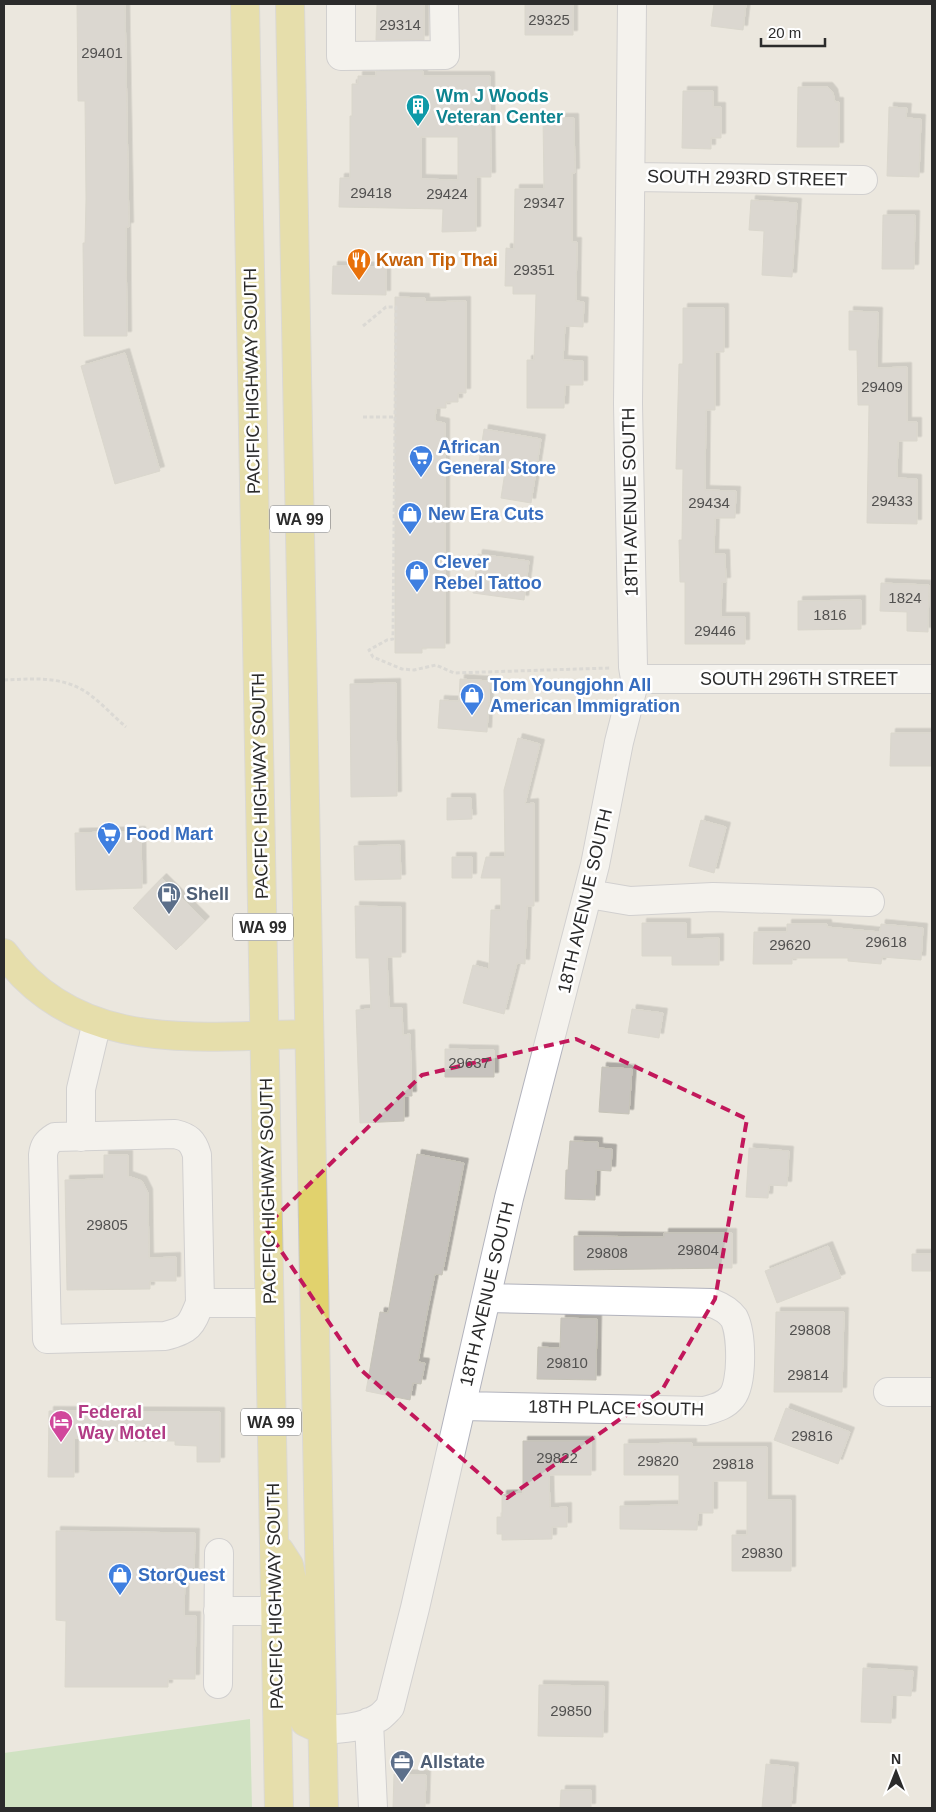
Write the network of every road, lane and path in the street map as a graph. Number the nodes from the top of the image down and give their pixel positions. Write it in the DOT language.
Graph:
graph roads {
  1 [pos="245,4"];
  2 [pos="281,4"];
  3 [pos="290,4"];
  4 [pos="341,4"];
  5 [pos="444,4"];
  6 [pos="632,4"];
  7 [pos="291,55"];
  8 [pos="632,177"];
  9 [pos="863,180"];
  10 [pos="363,326"];
  11 [pos="363,417"];
  12 [pos="395,417"];
  13 [pos="634,673"];
  14 [pos="932,679"];
  15 [pos="4,680"];
  16 [pos="126,727"];
  17 [pos="588,894"];
  18 [pos="870,902"];
  19 [pos="4,953"];
  20 [pos="97,1022"];
  21 [pos="309,1034"];
  22 [pos="264,1035"];
  23 [pos="81,1137"];
  24 [pos="487,1298"];
  25 [pos="200,1303"];
  26 [pos="269,1303"];
  27 [pos="888,1392"];
  28 [pos="932,1392"];
  29 [pos="462,1406"];
  30 [pos="274,1541"];
  31 [pos="219,1553"];
  32 [pos="218,1611"];
  33 [pos="274,1611"];
  34 [pos="218,1684"];
  35 [pos="369,1722"];
  36 [pos="322,1730"];
  37 [pos="279,1808"];
  38 [pos="324,1808"];
  39 [pos="373,1808"];
  1 -- 22 [label="main road, PACIFIC HIGHWAY SOUTH / WA 99"];
  2 -- 7 [label="main road"];
  3 -- 7 [label="main road, WA 99"];
  4 -- 5 [label="street"];
  6 -- 8 [label="street, 18TH AVENUE SOUTH"];
  7 -- 21 [label="main road, WA 99"];
  8 -- 9 [label="street, SOUTH 293RD STREET"];
  8 -- 13 [label="street, 18TH AVENUE SOUTH"];
  10 -- 12 [label="path"];
  11 -- 12 [label="path"];
  12 -- 13 [label="path"];
  13 -- 14 [label="street, SOUTH 296TH STREET"];
  13 -- 17 [label="street, 18TH AVENUE SOUTH"];
  15 -- 16 [label="path"];
  17 -- 18 [label="street"];
  17 -- 24 [label="street, 18TH AVENUE SOUTH"];
  19 -- 20 [label="main road"];
  20 -- 22 [label="main road"];
  20 -- 23 [label="street"];
  21 -- 22 [label="main road"];
  21 -- 36 [label="main road, WA 99"];
  22 -- 26 [label="main road, PACIFIC HIGHWAY SOUTH / WA 99"];
  23 -- 25 [label="street"];
  23 -- 25 [label="street"];
  24 -- 29 [label="street, 18TH AVENUE SOUTH"];
  24 -- 29 [label="street, 18TH PLACE SOUTH"];
  25 -- 26 [label="street"];
  26 -- 30 [label="main road, PACIFIC HIGHWAY SOUTH / WA 99"];
  27 -- 28 [label="street"];
  29 -- 35 [label="street, 18TH AVENUE SOUTH"];
  30 -- 33 [label="main road, PACIFIC HIGHWAY SOUTH / WA 99"];
  30 -- 36 [label="main road"];
  31 -- 32 [label="street"];
  32 -- 33 [label="street"];
  32 -- 34 [label="street"];
  33 -- 37 [label="main road, PACIFIC HIGHWAY SOUTH / WA 99"];
  35 -- 36 [label="street, 18TH AVENUE SOUTH"];
  35 -- 39 [label="street"];
  36 -- 38 [label="main road, WA 99"];
}
